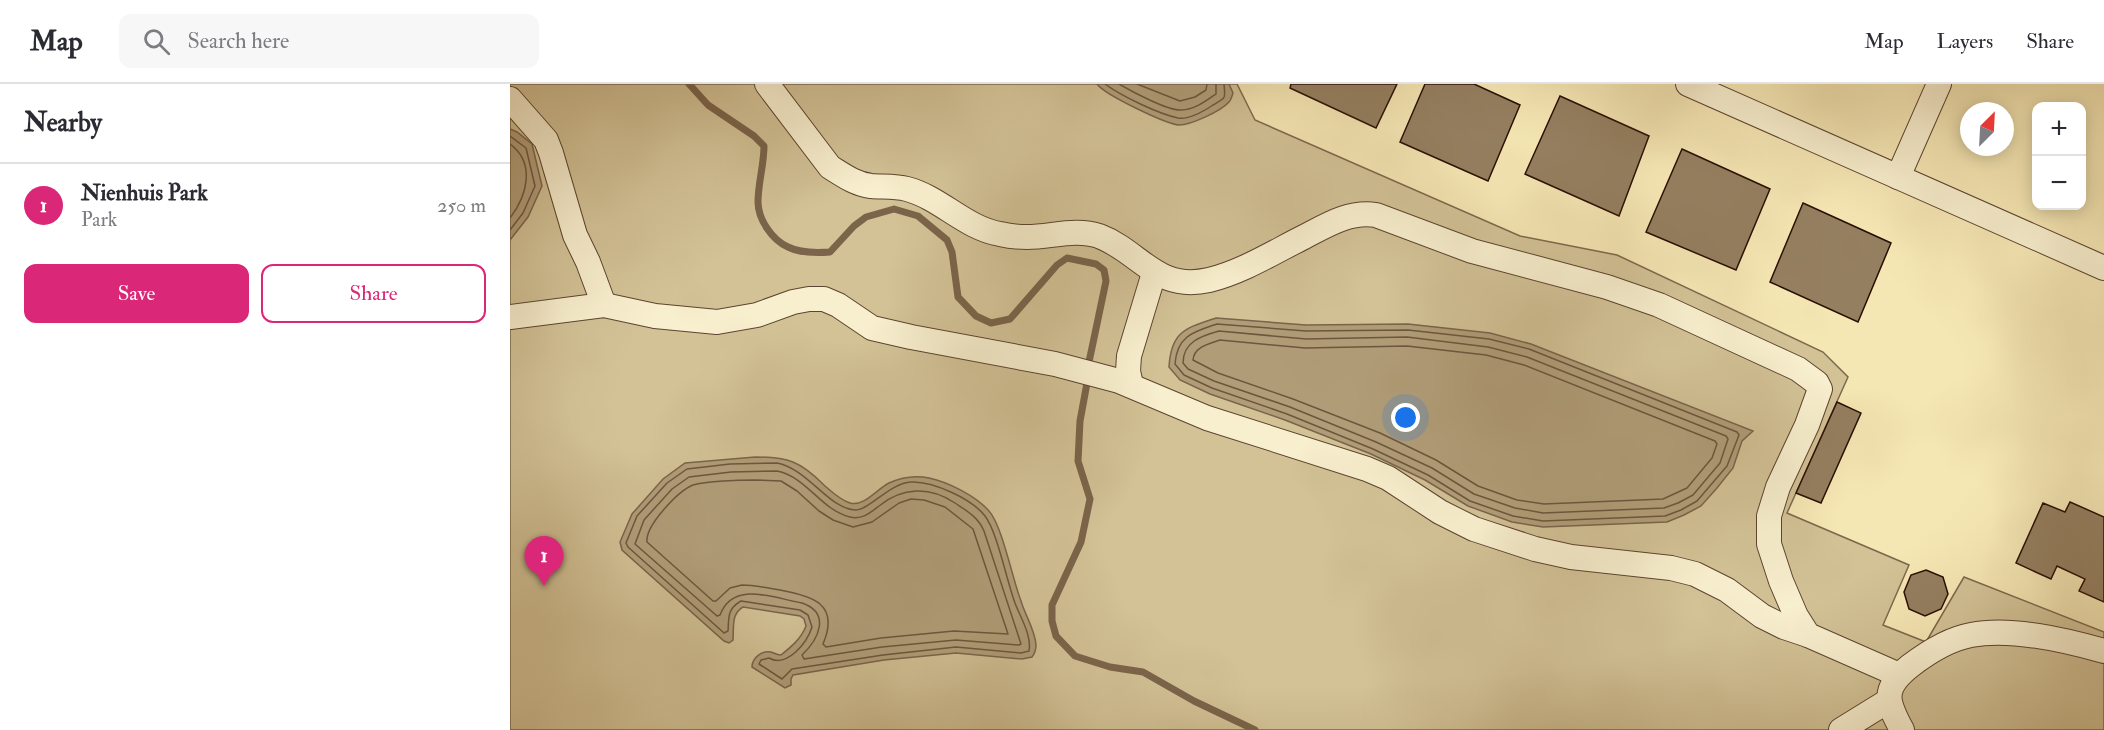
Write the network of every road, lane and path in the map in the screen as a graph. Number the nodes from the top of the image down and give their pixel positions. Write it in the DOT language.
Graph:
graph roads {
  1 [pos="767,84"];
  2 [pos="1688,84"];
  3 [pos="1939,84"];
  4 [pos="510,99"];
  5 [pos="1898,177"];
  6 [pos="2104,268"];
  7 [pos="1154,273"];
  8 [pos="604,305"];
  9 [pos="510,317"];
  10 [pos="1131,385"];
  11 [pos="1808,635"];
  12 [pos="2104,651"];
  13 [pos="1899,675"];
  14 [pos="1888,701"];
  15 [pos="1841,730"];
  16 [pos="1902,730"];
  1 -- 7 [label="lane"];
  2 -- 5 [label="lane"];
  3 -- 5 [label="lane"];
  4 -- 8 [label="lane"];
  5 -- 6 [label="lane"];
  7 -- 10 [label="lane"];
  7 -- 11 [label="lane"];
  8 -- 9 [label="lane"];
  8 -- 10 [label="lane"];
  10 -- 11 [label="lane"];
  11 -- 13 [label="lane"];
  12 -- 13 [label="lane"];
  13 -- 14 [label="lane"];
  14 -- 15 [label="lane"];
  14 -- 16 [label="lane"];
}
